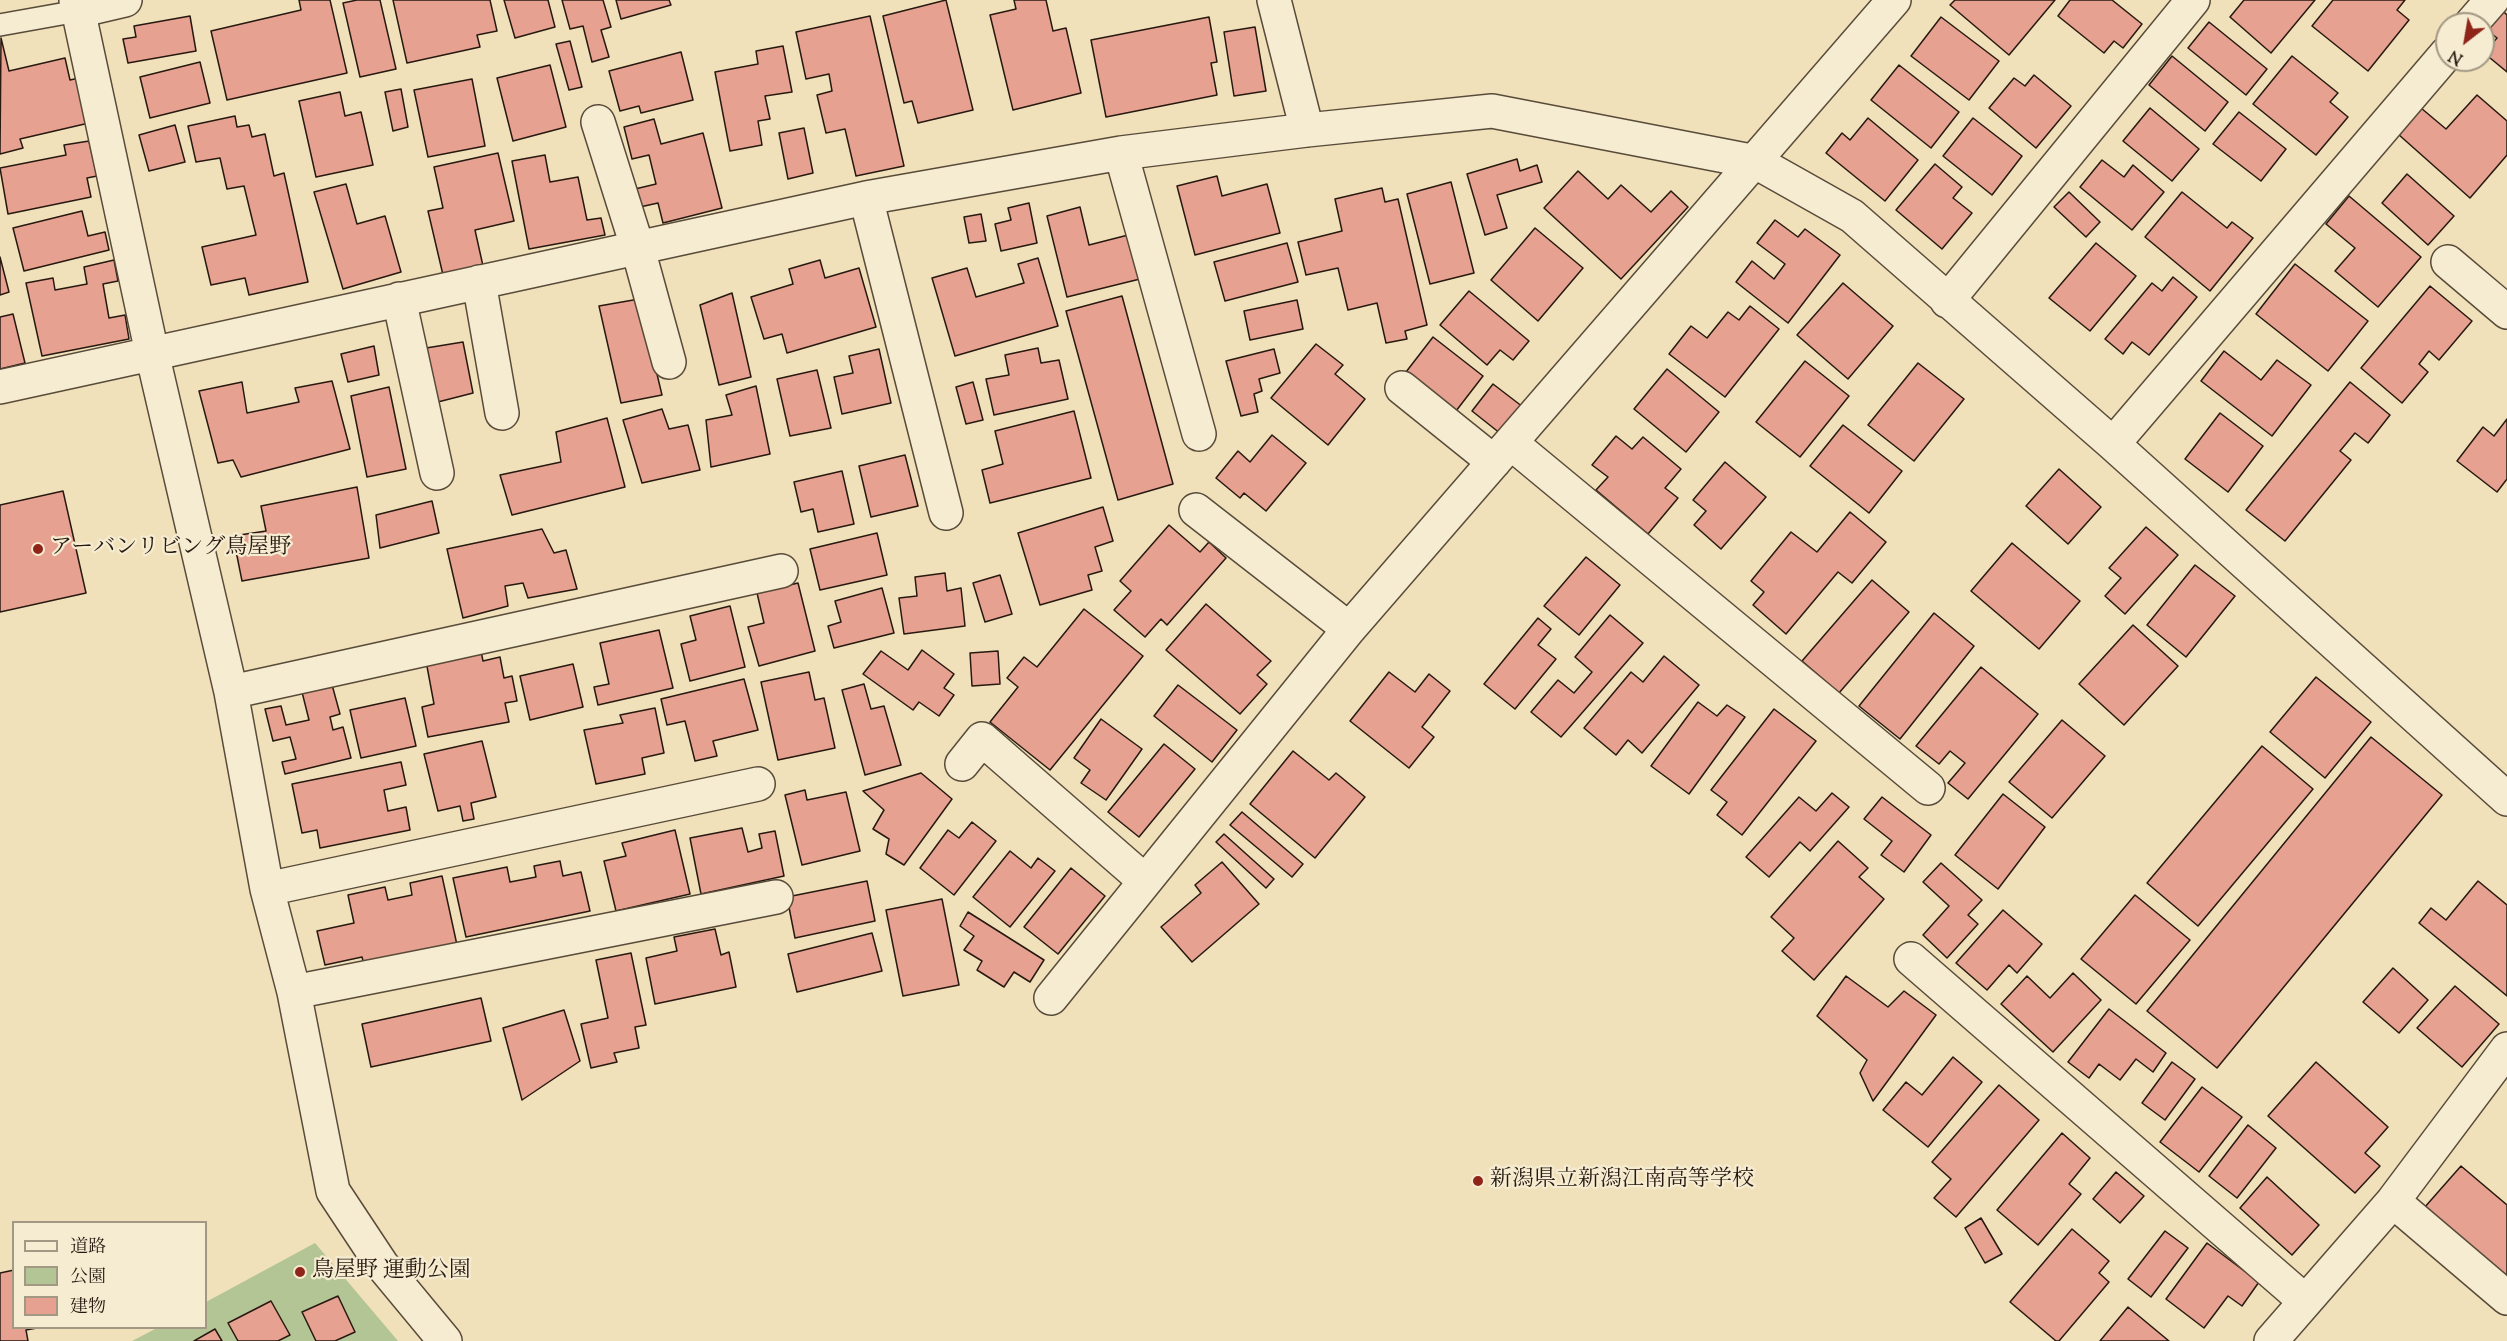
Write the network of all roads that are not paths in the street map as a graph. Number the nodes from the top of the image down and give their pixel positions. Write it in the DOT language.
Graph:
graph roads {
  1 [pos="125,0"];
  2 [pos="1274,0"];
  3 [pos="1894,0"];
  4 [pos="2193,0"];
  5 [pos="2492,0"];
  6 [pos="77,5"];
  7 [pos="2482,12"];
  8 [pos="0,25"];
  9 [pos="2435,66"];
  10 [pos="598,122"];
  11 [pos="1306,130"];
  12 [pos="1121,153"];
  13 [pos="1756,162"];
  14 [pos="866,198"];
  15 [pos="638,249"];
  16 [pos="2448,262"];
  17 [pos="478,282"];
  18 [pos="399,299"];
  19 [pos="1947,301"];
  20 [pos="2507,312"];
  21 [pos="152,353"];
  22 [pos="669,362"];
  23 [pos="0,387"];
  24 [pos="1402,388"];
  25 [pos="502,413"];
  26 [pos="1199,434"];
  27 [pos="2113,444"];
  28 [pos="1503,452"];
  29 [pos="436,473"];
  30 [pos="1196,510"];
  31 [pos="946,513"];
  32 [pos="780,571"];
  33 [pos="1349,629"];
  34 [pos="231,692"];
  35 [pos="962,764"];
  36 [pos="758,784"];
  37 [pos="1928,788"];
  38 [pos="2507,800"];
  39 [pos="1145,880"];
  40 [pos="267,889"];
  41 [pos="776,897"];
  42 [pos="1911,959"];
  43 [pos="294,992"];
  44 [pos="1051,998"];
  45 [pos="2507,1049"];
  46 [pos="2393,1201"];
  47 [pos="2507,1298"];
  48 [pos="2305,1301"];
  49 [pos="445,1341"];
  50 [pos="2271,1341"];
  1 -- 6 [label="street"];
  2 -- 11 [label="street"];
  3 -- 13 [label="street"];
  4 -- 19 [label="street"];
  5 -- 7 [label="street"];
  6 -- 8 [label="lane"];
  6 -- 21 [label="street"];
  9 -- 27 [label="street"];
  10 -- 15 [label="street"];
  11 -- 12 [label="street"];
  11 -- 13 [label="street"];
  12 -- 14 [label="street"];
  12 -- 26 [label="street"];
  13 -- 19 [label="street"];
  13 -- 28 [label="street"];
  14 -- 15 [label="street"];
  14 -- 31 [label="street"];
  15 -- 17 [label="street"];
  15 -- 22 [label="street"];
  16 -- 20 [label="street"];
  17 -- 18 [label="street"];
  17 -- 25 [label="street"];
  18 -- 21 [label="street"];
  18 -- 29 [label="street"];
  19 -- 27 [label="street"];
  21 -- 23 [label="street"];
  21 -- 34 [label="street"];
  24 -- 28 [label="street"];
  27 -- 38 [label="street"];
  28 -- 33 [label="street"];
  28 -- 37 [label="street"];
  30 -- 33 [label="street"];
  32 -- 34 [label="street"];
  33 -- 39 [label="street"];
  34 -- 40 [label="street"];
  35 -- 39 [label="street"];
  36 -- 40 [label="street"];
  39 -- 44 [label="street"];
  40 -- 43 [label="street"];
  41 -- 43 [label="street"];
  42 -- 48 [label="street"];
  43 -- 49 [label="street"];
  45 -- 46 [label="street"];
  46 -- 47 [label="street"];
  46 -- 48 [label="street"];
  48 -- 50 [label="street"];
}
